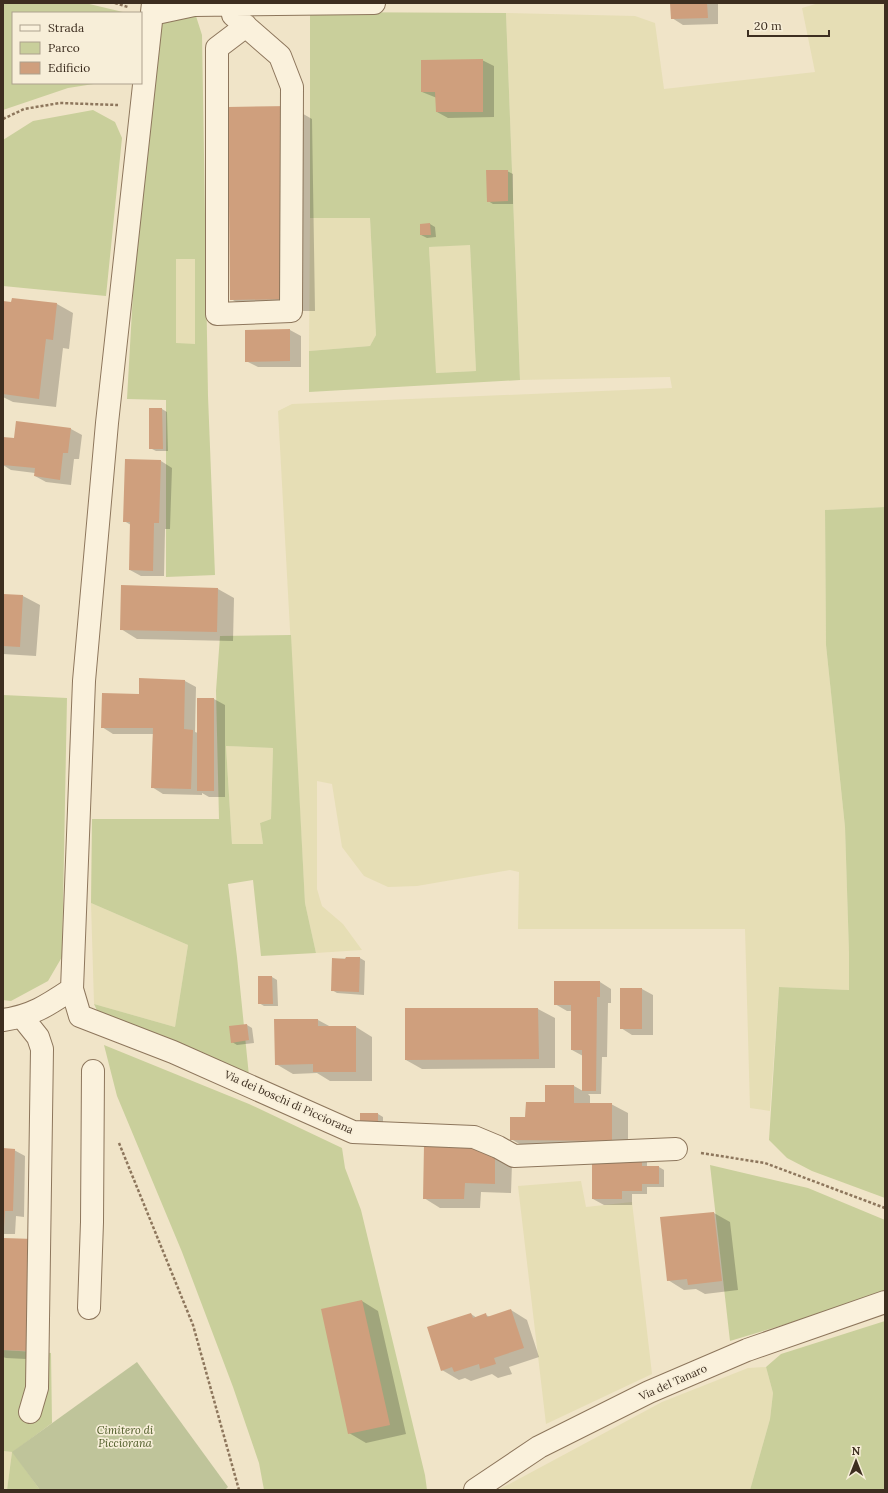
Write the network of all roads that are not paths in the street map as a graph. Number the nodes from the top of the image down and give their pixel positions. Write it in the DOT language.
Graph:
graph roads {
  1 [pos="374,3"];
  2 [pos="232,4"];
  3 [pos="153,8"];
  4 [pos="246,26"];
  5 [pos="72,989"];
  6 [pos="12,1019"];
  7 [pos="93,1071"];
  8 [pos="676,1149"];
  9 [pos="885,1302"];
  10 [pos="89,1308"];
  11 [pos="30,1412"];
  12 [pos="475,1490"];
  1 -- 2 [label="street"];
  2 -- 3 [label="street"];
  2 -- 4 [label="street"];
  3 -- 5 [label="street"];
  4 -- 4 [label="street"];
  5 -- 6 [label="street"];
  5 -- 8 [label="street, Via dei boschi di Picciorana"];
  6 -- 11 [label="street"];
  7 -- 10 [label="street"];
  9 -- 12 [label="street, Via del Tanaro"];
}
